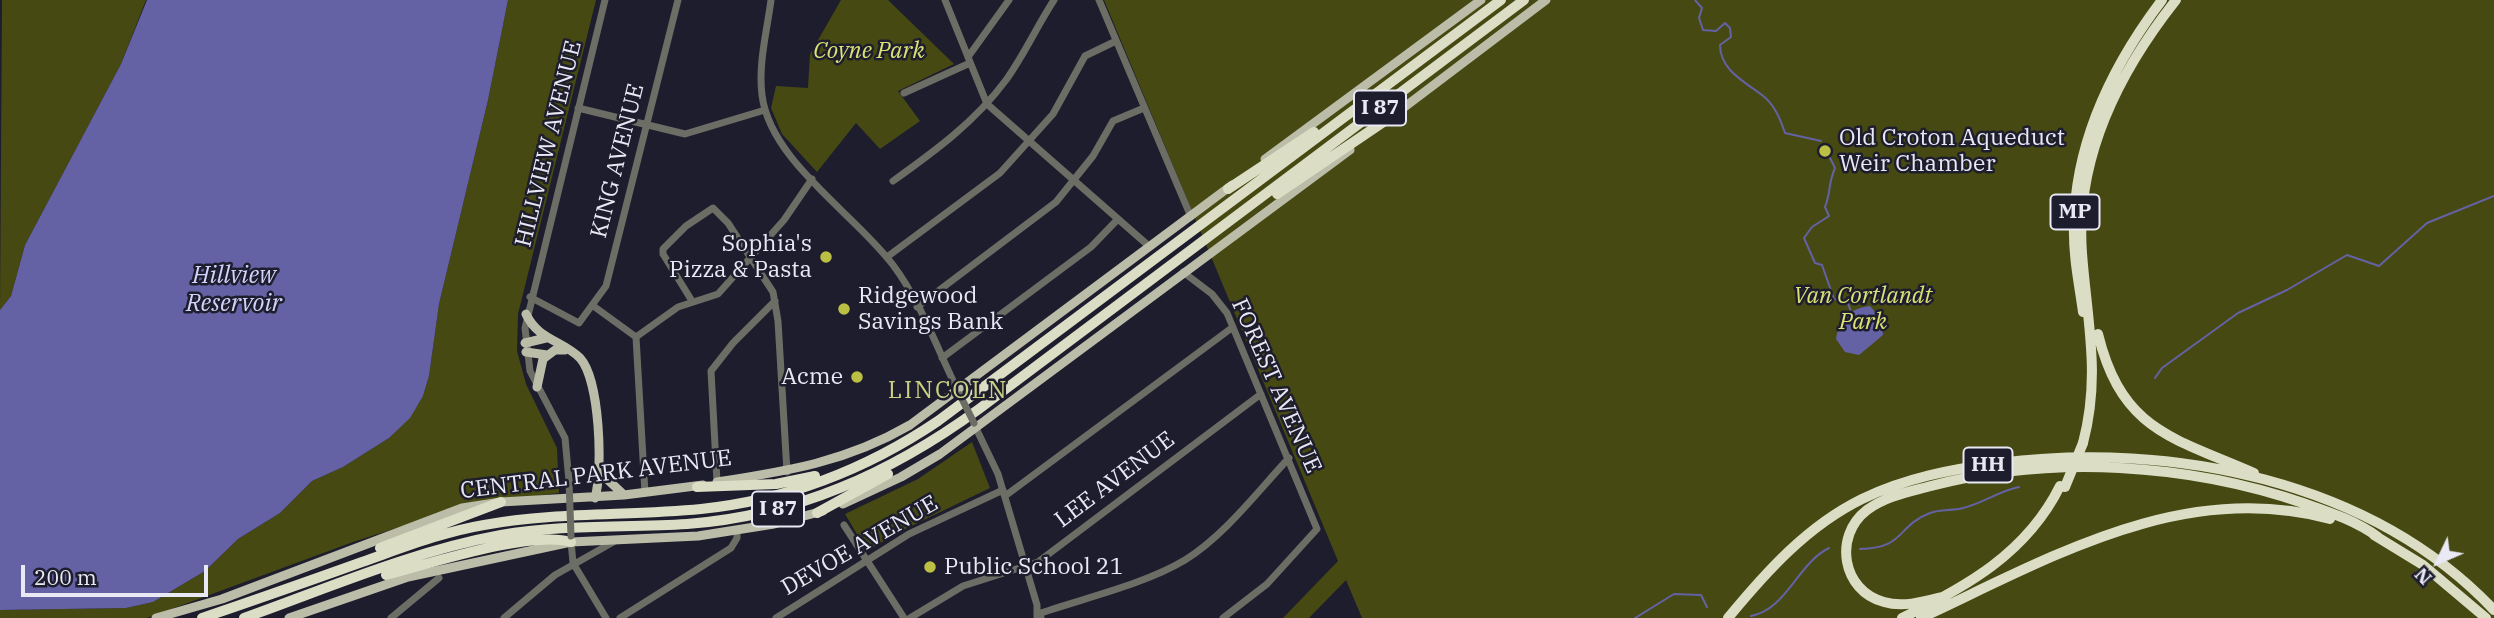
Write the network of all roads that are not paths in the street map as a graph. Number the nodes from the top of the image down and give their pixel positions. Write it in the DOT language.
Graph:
graph roads {
  1 [pos="605,0"];
  2 [pos="678,0"];
  3 [pos="771,0"];
  4 [pos="945,0"];
  5 [pos="1009,0"];
  6 [pos="1054,0"];
  7 [pos="1099,0"];
  8 [pos="1481,0"];
  9 [pos="1501,0"];
  10 [pos="1524,0"];
  11 [pos="1546,0"];
  12 [pos="2162,0"];
  13 [pos="2176,0"];
  14 [pos="1116,41"];
  15 [pos="969,60"];
  16 [pos="904,93"];
  17 [pos="1364,103"];
  18 [pos="987,104"];
  19 [pos="578,108"];
  20 [pos="1144,108"];
  21 [pos="765,110"];
  22 [pos="1398,112"];
  23 [pos="646,125"];
  24 [pos="1030,143"];
  25 [pos="813,179"];
  26 [pos="1073,180"];
  27 [pos="892,181"];
  28 [pos="1228,189"];
  29 [pos="1237,215"];
  30 [pos="1191,217"];
  31 [pos="1118,219"];
  32 [pos="1150,247"];
  33 [pos="750,257"];
  34 [pos="887,257"];
  35 [pos="1183,272"];
  36 [pos="2088,296"];
  37 [pos="530,297"];
  38 [pos="692,301"];
  39 [pos="775,301"];
  40 [pos="592,305"];
  41 [pos="917,307"];
  42 [pos="526,313"];
  43 [pos="1233,327"];
  44 [pos="636,337"];
  45 [pos="546,338"];
  46 [pos="526,348"];
  47 [pos="567,349"];
  48 [pos="547,355"];
  49 [pos="942,358"];
  50 [pos="537,387"];
  51 [pos="959,393"];
  52 [pos="1261,394"];
  53 [pos="975,425"];
  54 [pos="2080,442"];
  55 [pos="922,449"];
  56 [pos="1289,458"];
  57 [pos="598,464"];
  58 [pos="787,472"];
  59 [pos="845,472"];
  60 [pos="717,482"];
  61 [pos="697,487"];
  62 [pos="2295,490"];
  63 [pos="645,493"];
  64 [pos="1004,493"];
  65 [pos="624,495"];
  66 [pos="595,498"];
  67 [pos="501,502"];
  68 [pos="817,513"];
  69 [pos="844,525"];
  70 [pos="737,530"];
  71 [pos="2378,537"];
  72 [pos="571,539"];
  73 [pos="618,539"];
  74 [pos="866,559"];
  75 [pos="574,565"];
  76 [pos="1026,567"];
  77 [pos="439,578"];
  78 [pos="298,584"];
  79 [pos="308,595"];
  80 [pos="1948,601"];
  81 [pos="2494,610"];
  82 [pos="1039,617"];
  83 [pos="156,618"];
  84 [pos="202,618"];
  85 [pos="244,618"];
  86 [pos="289,618"];
  87 [pos="391,618"];
  88 [pos="504,618"];
  89 [pos="606,618"];
  90 [pos="620,618"];
  91 [pos="776,618"];
  92 [pos="904,618"];
  93 [pos="910,618"];
  94 [pos="1223,618"];
  95 [pos="1728,618"];
  96 [pos="1902,618"];
  97 [pos="1921,618"];
  98 [pos="2486,618"];
  1 -- 19 [label="street, HILLVIEW AVENUE"];
  2 -- 23 [label="street, KING AVENUE"];
  3 -- 21 [label="street"];
  4 -- 15 [label="street"];
  5 -- 15 [label="street"];
  6 -- 18 [label="street"];
  7 -- 14 [label="street"];
  8 -- 28 [label="main road, CENTRAL PARK AVENUE"];
  9 -- 17 [label="highway, I 87"];
  10 -- 29 [label="highway, I 87"];
  11 -- 22 [label="main road"];
  12 -- 54 [label="highway, MP"];
  13 -- 36 [label="highway, MP"];
  14 -- 20 [label="street"];
  14 -- 24 [label="street"];
  15 -- 16 [label="street"];
  15 -- 18 [label="street"];
  17 -- 28 [label="highway"];
  17 -- 59 [label="highway, I 87"];
  18 -- 24 [label="street"];
  18 -- 27 [label="street"];
  19 -- 23 [label="street"];
  19 -- 37 [label="street, HILLVIEW AVENUE"];
  20 -- 26 [label="street"];
  20 -- 30 [label="street"];
  21 -- 23 [label="street"];
  21 -- 25 [label="street"];
  22 -- 29 [label="highway"];
  22 -- 35 [label="main road"];
  23 -- 40 [label="street, KING AVENUE"];
  24 -- 26 [label="street"];
  24 -- 34 [label="street"];
  25 -- 33 [label="street"];
  25 -- 34 [label="street"];
  26 -- 31 [label="street"];
  26 -- 41 [label="street"];
  28 -- 30 [label="main road, CENTRAL PARK AVENUE"];
  29 -- 55 [label="highway, I 87"];
  30 -- 32 [label="main road, CENTRAL PARK AVENUE"];
  31 -- 32 [label="street"];
  31 -- 49 [label="street"];
  32 -- 51 [label="main road, CENTRAL PARK AVENUE"];
  33 -- 38 [label="street"];
  33 -- 38 [label="street"];
  33 -- 39 [label="street"];
  34 -- 41 [label="street"];
  35 -- 43 [label="street, FOREST AVENUE"];
  35 -- 53 [label="main road"];
  36 -- 54 [label="highway, MP"];
  36 -- 62 [label="highway"];
  37 -- 40 [label="street, KING AVENUE"];
  37 -- 42 [label="street, HILLVIEW AVENUE"];
  38 -- 44 [label="street"];
  39 -- 58 [label="street"];
  39 -- 60 [label="street"];
  40 -- 44 [label="street"];
  41 -- 49 [label="street"];
  42 -- 45 [label="main road"];
  42 -- 46 [label="street, HILLVIEW AVENUE"];
  43 -- 52 [label="street, FOREST AVENUE"];
  43 -- 64 [label="street, DEVOE AVENUE"];
  44 -- 63 [label="street"];
  45 -- 46 [label="main road"];
  45 -- 47 [label="main road"];
  46 -- 48 [label="main road"];
  46 -- 50 [label="street, HILLVIEW AVENUE"];
  47 -- 48 [label="main road"];
  47 -- 57 [label="main road"];
  48 -- 50 [label="main road"];
  49 -- 51 [label="street"];
  50 -- 72 [label="street, HILLVIEW AVENUE, bridge"];
  51 -- 53 [label="street, bridge"];
  51 -- 58 [label="main road, CENTRAL PARK AVENUE"];
  52 -- 56 [label="street, FOREST AVENUE"];
  52 -- 76 [label="street, LEE AVENUE"];
  53 -- 64 [label="street"];
  53 -- 68 [label="main road"];
  54 -- 80 [label="highway, MP"];
  55 -- 68 [label="highway"];
  55 -- 79 [label="highway, I 87"];
  56 -- 82 [label="street"];
  56 -- 94 [label="street, FOREST AVENUE"];
  57 -- 65 [label="main road"];
  57 -- 66 [label="main road"];
  58 -- 60 [label="main road, CENTRAL PARK AVENUE"];
  59 -- 61 [label="highway"];
  59 -- 78 [label="highway, I 87"];
  60 -- 61 [label="main road, CENTRAL PARK AVENUE"];
  61 -- 63 [label="main road, CENTRAL PARK AVENUE"];
  62 -- 81 [label="highway, HH"];
  62 -- 95 [label="highway, HH"];
  63 -- 65 [label="main road, CENTRAL PARK AVENUE"];
  64 -- 74 [label="street, DEVOE AVENUE"];
  64 -- 76 [label="street"];
  65 -- 66 [label="main road, CENTRAL PARK AVENUE"];
  66 -- 67 [label="main road, CENTRAL PARK AVENUE"];
  67 -- 78 [label="highway"];
  67 -- 83 [label="main road, CENTRAL PARK AVENUE"];
  68 -- 70 [label="main road"];
  69 -- 74 [label="street"];
  70 -- 73 [label="main road"];
  70 -- 90 [label="street"];
  71 -- 80 [label="highway"];
  71 -- 80 [label="highway"];
  71 -- 98 [label="highway"];
  72 -- 73 [label="main road"];
  72 -- 75 [label="street, HILLVIEW AVENUE"];
  72 -- 79 [label="highway"];
  72 -- 86 [label="main road"];
  73 -- 75 [label="street"];
  74 -- 91 [label="street, DEVOE AVENUE"];
  74 -- 92 [label="street"];
  75 -- 88 [label="street"];
  75 -- 89 [label="street"];
  76 -- 82 [label="street"];
  76 -- 93 [label="street, LEE AVENUE"];
  77 -- 87 [label="street"];
  78 -- 84 [label="highway, I 87"];
  79 -- 85 [label="highway, I 87"];
  80 -- 96 [label="highway, MP"];
  80 -- 97 [label="highway"];
}
